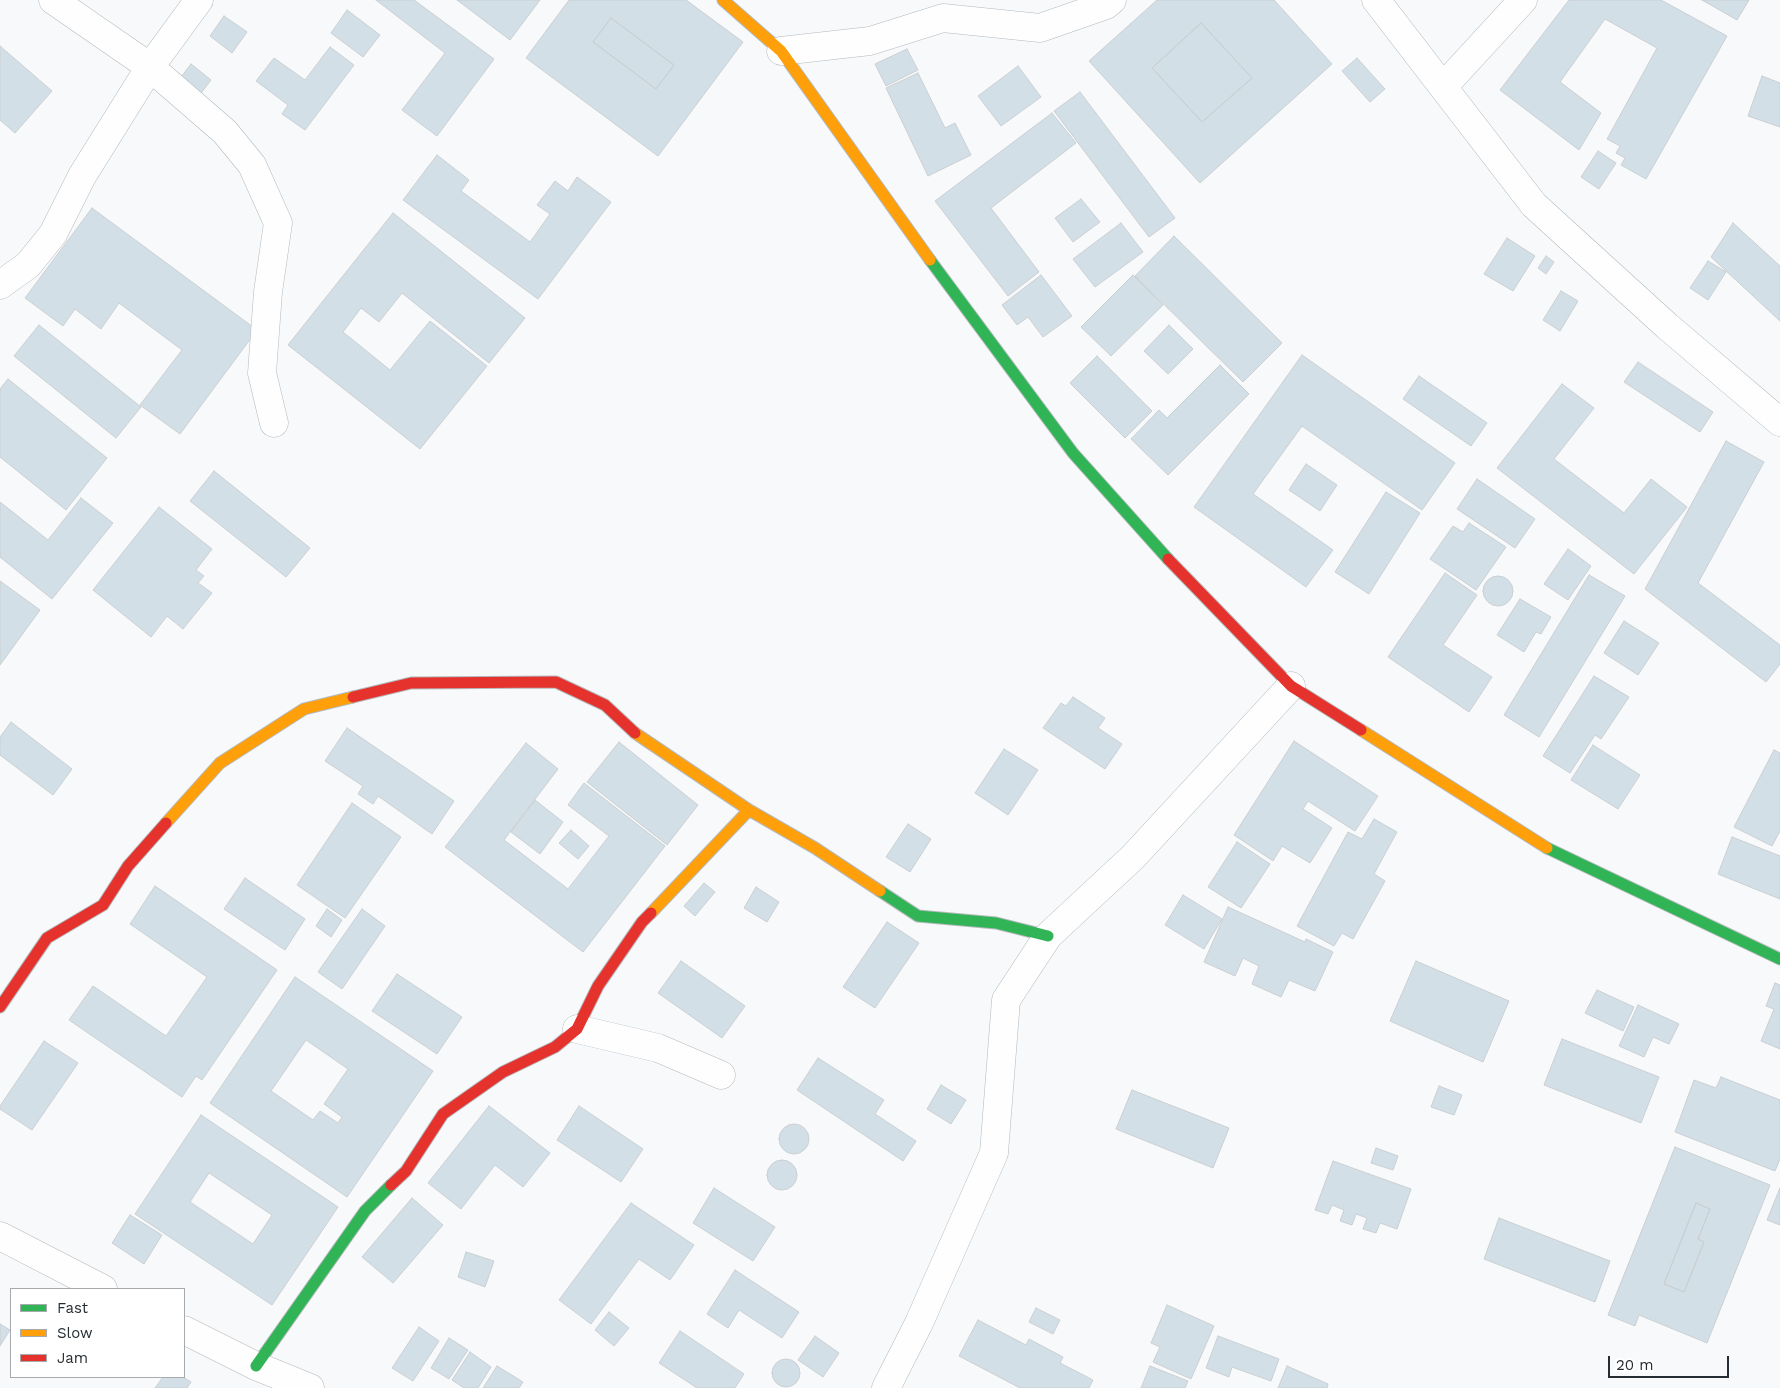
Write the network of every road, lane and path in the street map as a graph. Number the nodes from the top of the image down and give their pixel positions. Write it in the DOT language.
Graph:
graph roads {
  1 [pos="53,0"];
  2 [pos="200,0"];
  3 [pos="723,0"];
  4 [pos="1112,0"];
  5 [pos="1376,0"];
  6 [pos="1523,0"];
  7 [pos="781,51"];
  8 [pos="150,67"];
  9 [pos="1443,87"];
  10 [pos="0,285"];
  11 [pos="1780,422"];
  12 [pos="274,423"];
  13 [pos="1291,686"];
  14 [pos="749,810"];
  15 [pos="1048,936"];
  16 [pos="1780,959"];
  17 [pos="0,1007"];
  18 [pos="578,1029"];
  19 [pos="721,1075"];
  20 [pos="0,1236"];
  21 [pos="101,1288"];
  22 [pos="185,1330"];
  23 [pos="256,1366"];
  24 [pos="310,1388"];
  25 [pos="886,1388"];
  1 -- 8 [label="street"];
  2 -- 8 [label="street"];
  3 -- 7 [label="street"];
  4 -- 7 [label="street"];
  5 -- 9 [label="street"];
  6 -- 9 [label="street"];
  7 -- 13 [label="street"];
  8 -- 10 [label="street"];
  8 -- 12 [label="street"];
  9 -- 11 [label="street"];
  13 -- 15 [label="street"];
  13 -- 16 [label="street"];
  14 -- 15 [label="street"];
  14 -- 17 [label="street"];
  14 -- 18 [label="street"];
  15 -- 25 [label="street"];
  18 -- 19 [label="street"];
  18 -- 23 [label="street"];
  20 -- 21 [label="street"];
  22 -- 23 [label="street"];
  23 -- 24 [label="street"];
}
